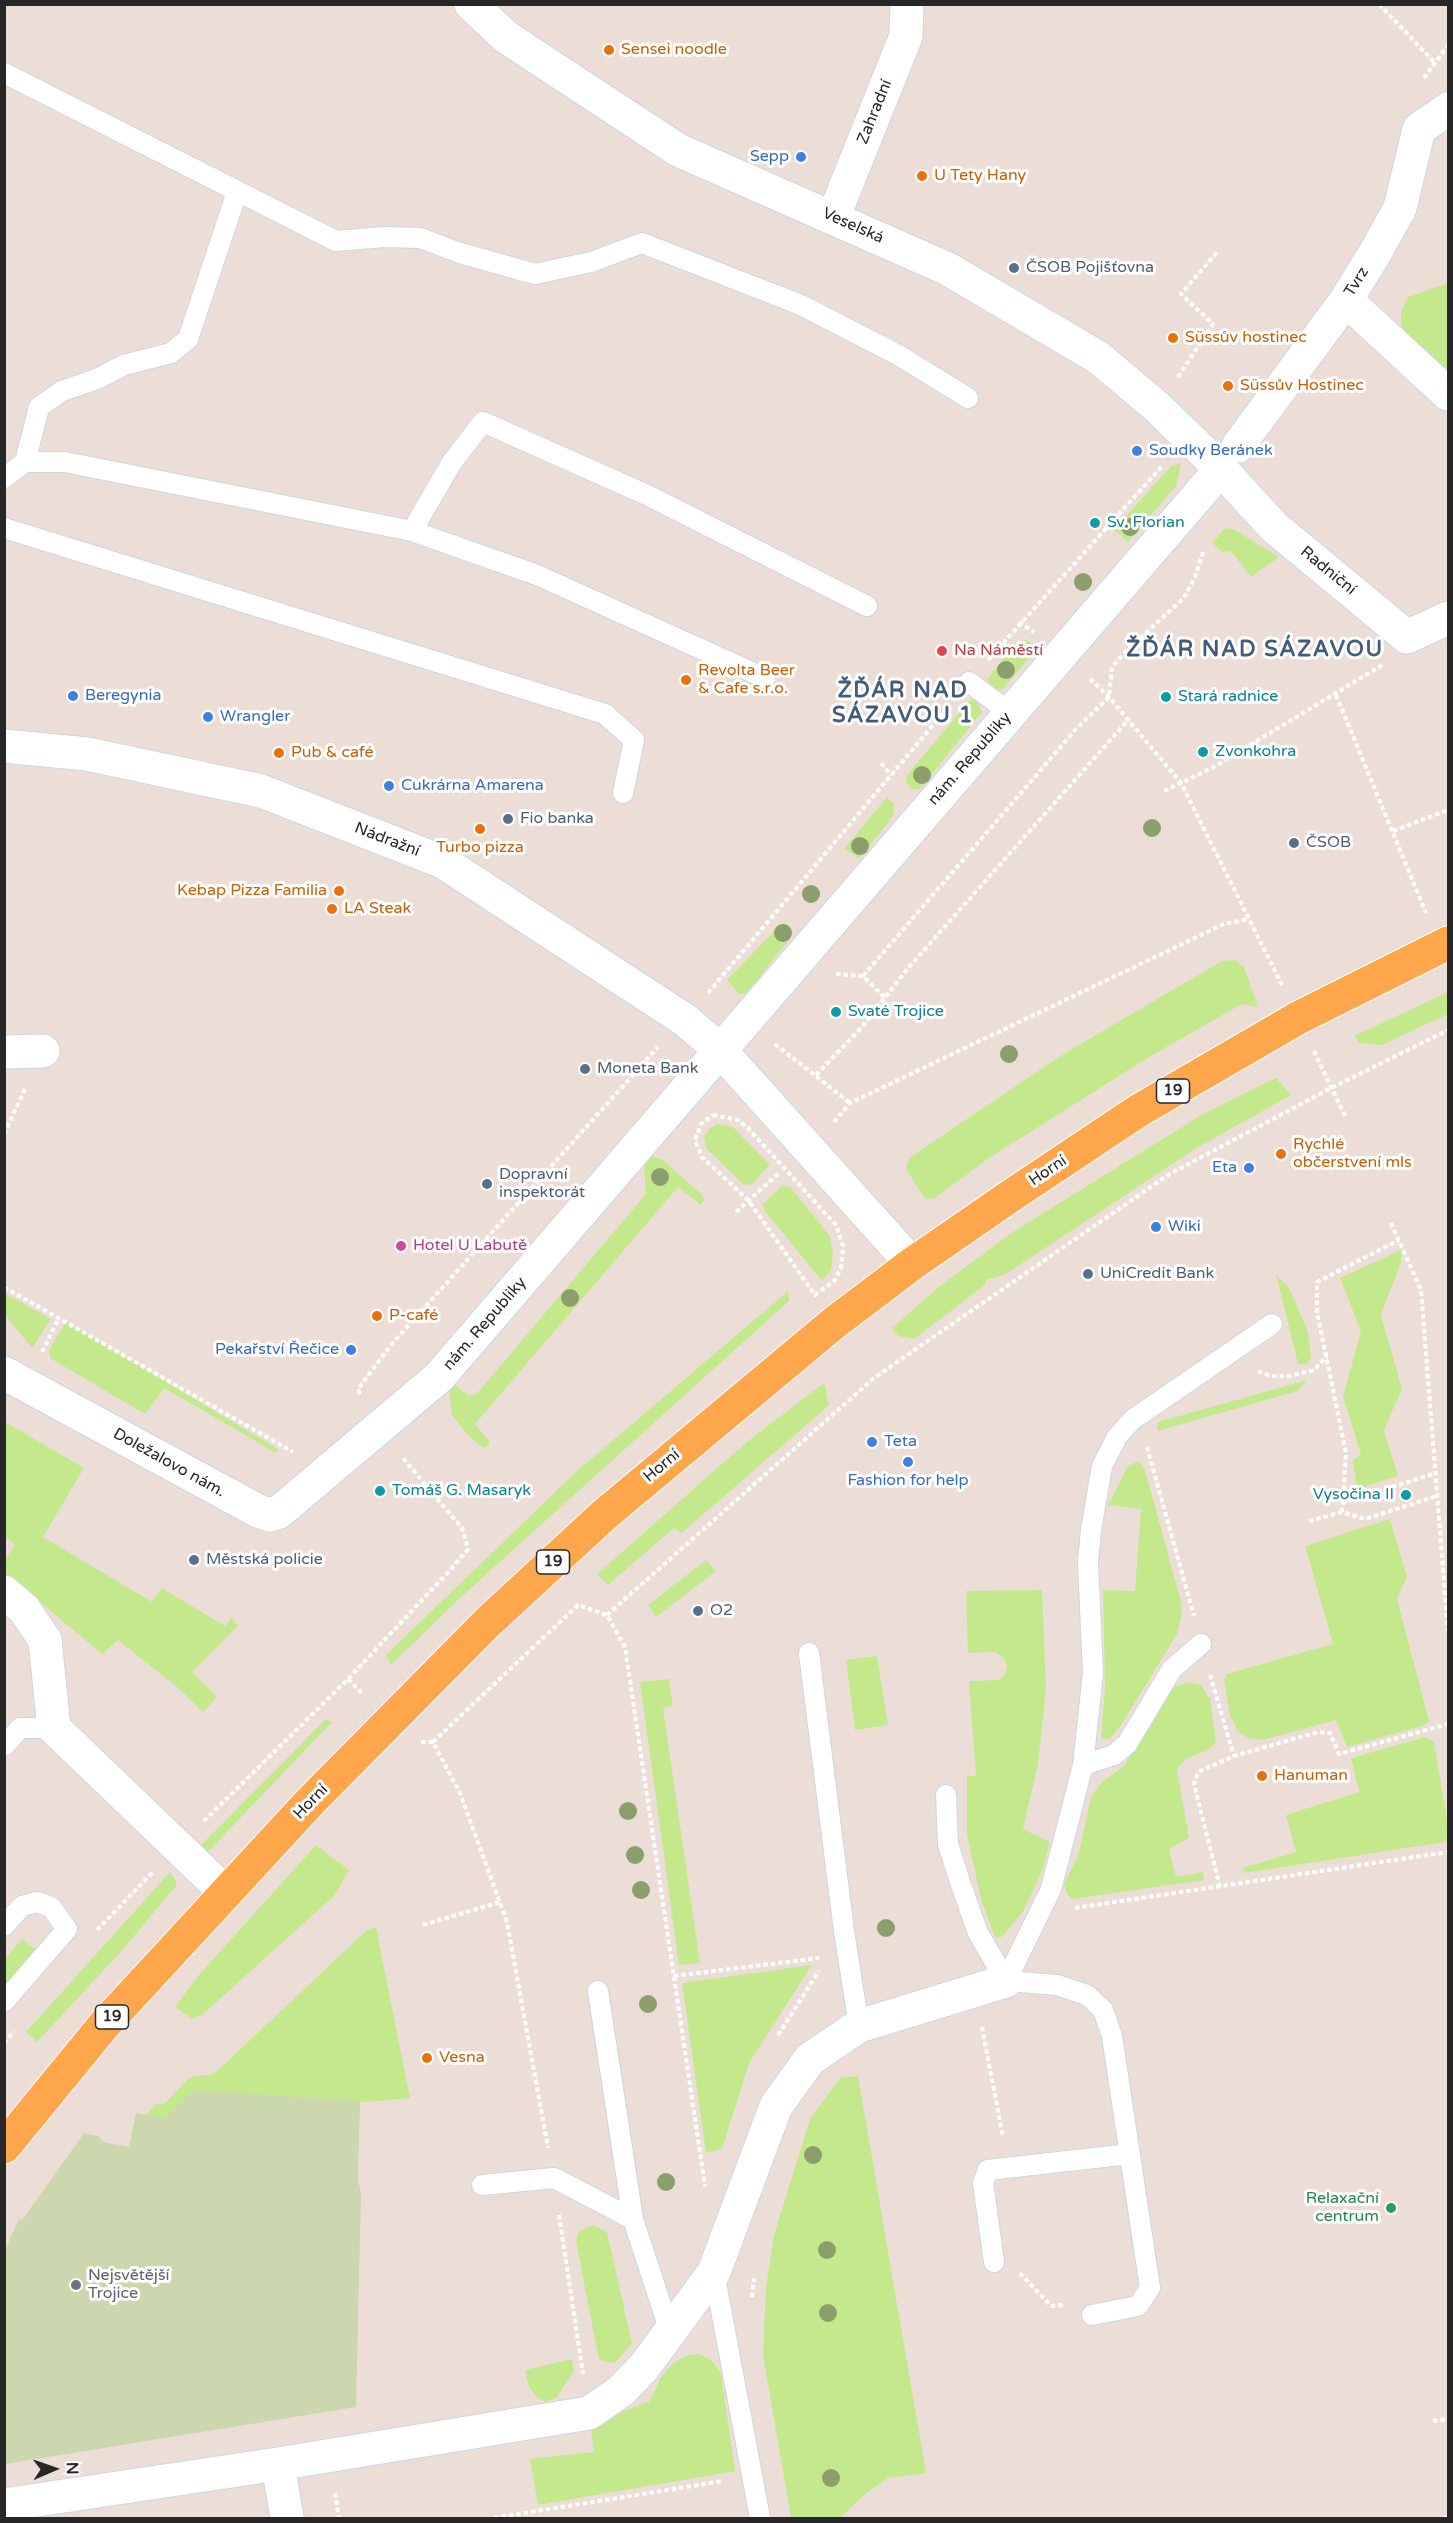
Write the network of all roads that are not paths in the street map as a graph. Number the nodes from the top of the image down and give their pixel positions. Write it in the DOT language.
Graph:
graph roads {
  1 [pos="471,4"];
  2 [pos="907,4"];
  3 [pos="4,73"];
  4 [pos="1449,109"];
  5 [pos="237,192"];
  6 [pos="833,218"];
  7 [pos="1346,300"];
  8 [pos="1449,394"];
  9 [pos="968,398"];
  10 [pos="1232,455"];
  11 [pos="25,462"];
  12 [pos="4,478"];
  13 [pos="4,528"];
  14 [pos="412,531"];
  15 [pos="867,606"];
  16 [pos="1449,618"];
  17 [pos="765,678"];
  18 [pos="969,682"];
  19 [pos="1010,714"];
  20 [pos="4,746"];
  21 [pos="623,792"];
  22 [pos="1444,945"];
  23 [pos="720,1050"];
  24 [pos="43,1051"];
  25 [pos="4,1052"];
  26 [pos="912,1264"];
  27 [pos="1272,1324"];
  28 [pos="4,1373"];
  29 [pos="327,1471"];
  30 [pos="4,1592"];
  31 [pos="1201,1644"];
  32 [pos="808,1653"];
  33 [pos="54,1728"];
  34 [pos="4,1746"];
  35 [pos="1083,1765"];
  36 [pos="946,1795"];
  37 [pos="226,1893"];
  38 [pos="4,1926"];
  39 [pos="1006,1981"];
  40 [pos="598,1992"];
  41 [pos="4,2002"];
  42 [pos="859,2026"];
  43 [pos="4,2147"];
  44 [pos="1130,2154"];
  45 [pos="482,2185"];
  46 [pos="633,2219"];
  47 [pos="994,2262"];
  48 [pos="714,2272"];
  49 [pos="1098,2314"];
  50 [pos="670,2332"];
  51 [pos="278,2464"];
  52 [pos="4,2505"];
  53 [pos="287,2518"];
  54 [pos="760,2518"];
  1 -- 6 [label="street, Veselská"];
  2 -- 6 [label="street, Zahradní"];
  3 -- 5 [label="lane"];
  4 -- 7 [label="street, Tvrz"];
  5 -- 9 [label="lane"];
  5 -- 11 [label="lane"];
  6 -- 10 [label="street, Veselská"];
  7 -- 8 [label="street"];
  7 -- 10 [label="street, Tvrz"];
  10 -- 16 [label="street, Radniční"];
  10 -- 19 [label="street, nám. Republiky"];
  11 -- 12 [label="lane"];
  11 -- 14 [label="lane"];
  13 -- 21 [label="lane"];
  14 -- 15 [label="lane"];
  14 -- 17 [label="lane"];
  18 -- 19 [label="lane"];
  19 -- 23 [label="street, nám. Republiky"];
  20 -- 23 [label="street, Nádražní"];
  22 -- 26 [label="main road, Horní / 19"];
  23 -- 26 [label="street"];
  23 -- 29 [label="street, nám. Republiky"];
  24 -- 25 [label="street"];
  26 -- 37 [label="main road, Horní / 19"];
  27 -- 35 [label="lane"];
  28 -- 29 [label="street, Doležalovo nám."];
  30 -- 33 [label="street"];
  31 -- 35 [label="lane"];
  32 -- 42 [label="lane"];
  33 -- 34 [label="lane"];
  33 -- 37 [label="street"];
  35 -- 39 [label="lane"];
  36 -- 39 [label="lane"];
  37 -- 43 [label="main road, Horní / 19"];
  38 -- 41 [label="lane"];
  39 -- 42 [label="street"];
  39 -- 44 [label="lane"];
  40 -- 46 [label="lane"];
  42 -- 48 [label="street"];
  44 -- 47 [label="lane"];
  44 -- 49 [label="lane"];
  45 -- 46 [label="lane"];
  46 -- 50 [label="lane"];
  48 -- 50 [label="street"];
  48 -- 54 [label="lane"];
  50 -- 51 [label="street"];
  51 -- 52 [label="street"];
  51 -- 53 [label="street"];
}
